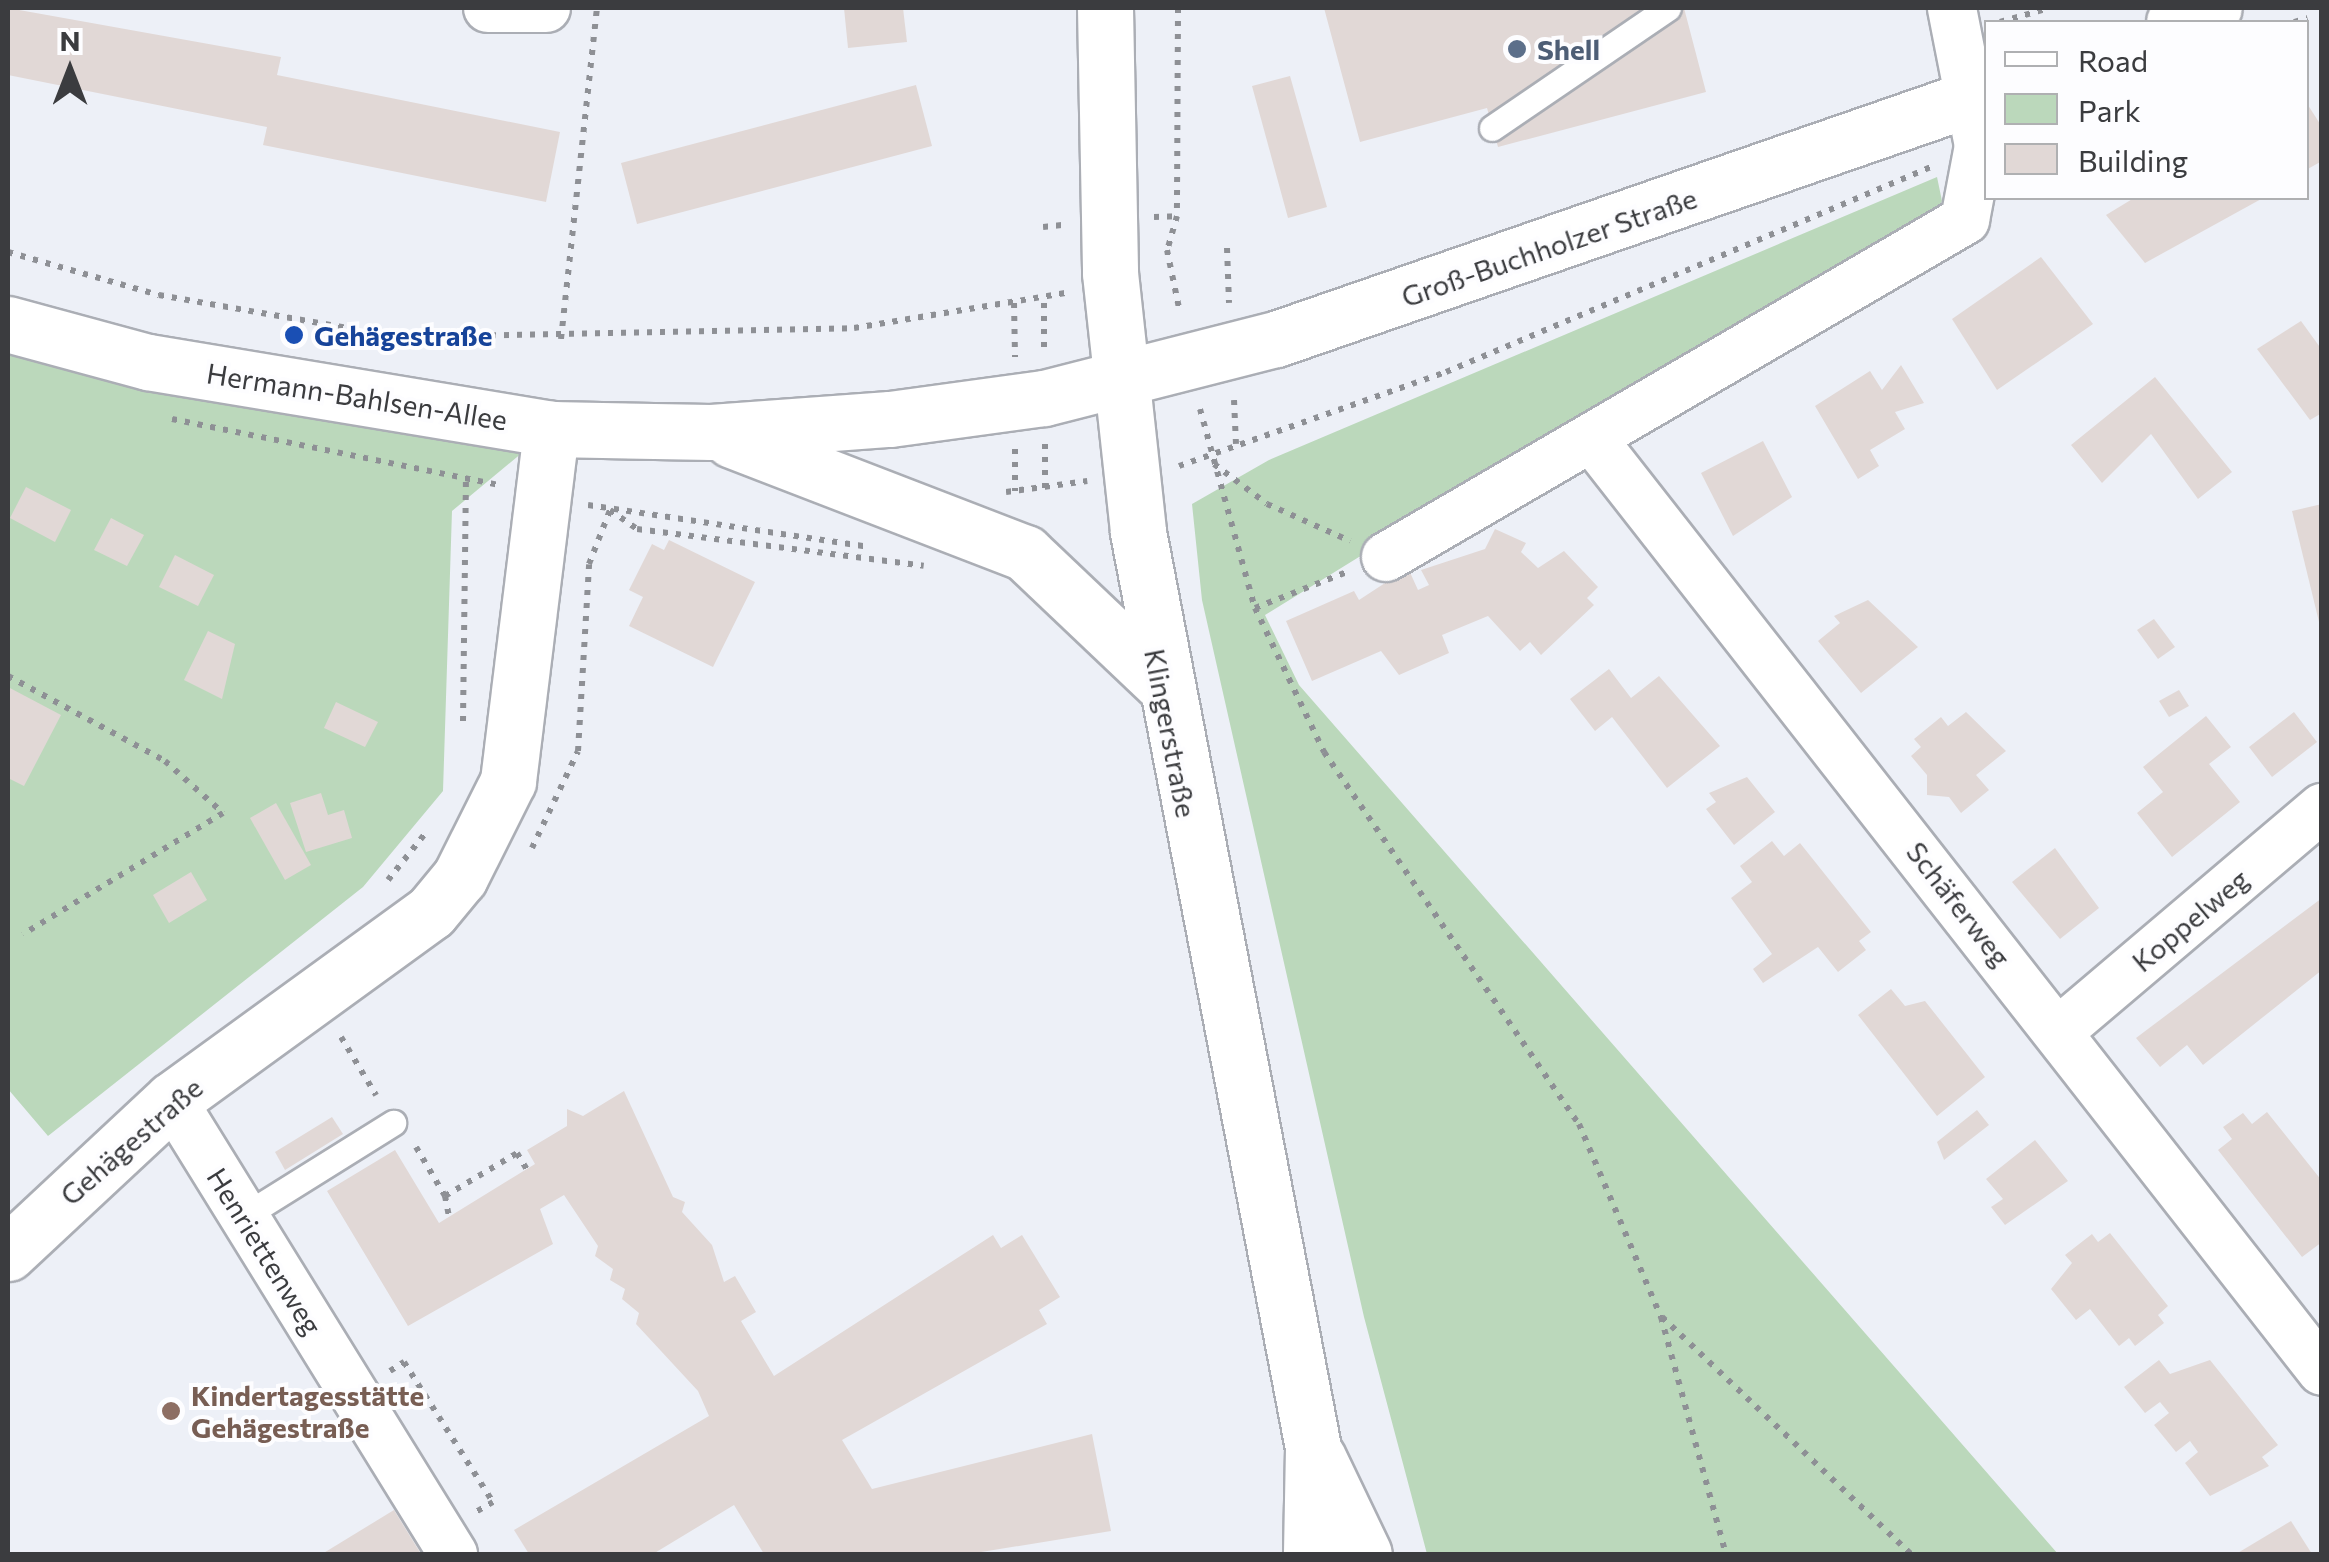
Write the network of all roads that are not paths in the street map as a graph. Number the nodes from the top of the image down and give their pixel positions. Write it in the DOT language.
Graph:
graph roads {
  1 [pos="488,8"];
  2 [pos="546,8"];
  3 [pos="1106,8"];
  4 [pos="1668,8"];
  5 [pos="1952,8"];
  6 [pos="2214,8"];
  7 [pos="2180,20"];
  8 [pos="1979,96"];
  9 [pos="1492,128"];
  10 [pos="8,324"];
  11 [pos="1121,378"];
  12 [pos="552,428"];
  13 [pos="711,432"];
  14 [pos="1593,440"];
  15 [pos="1386,556"];
  16 [pos="1160,681"];
  17 [pos="2322,808"];
  18 [pos="2059,1031"];
  19 [pos="172,1100"];
  20 [pos="393,1123"];
  21 [pos="244,1216"];
  22 [pos="8,1253"];
  23 [pos="2322,1371"];
  24 [pos="1313,1448"];
  25 [pos="454,1554"];
  26 [pos="1310,1554"];
  27 [pos="1364,1554"];
  1 -- 2 [label="street"];
  3 -- 11 [label="street, Klingerstraße"];
  4 -- 9 [label="lane"];
  5 -- 8 [label="street"];
  6 -- 7 [label="street"];
  8 -- 11 [label="street, Groß-Buchholzer Straße"];
  8 -- 14 [label="street"];
  10 -- 12 [label="street, Hermann-Bahlsen-Allee"];
  11 -- 13 [label="street, Hermann-Bahlsen-Allee"];
  11 -- 16 [label="street, Klingerstraße"];
  12 -- 13 [label="street, Hermann-Bahlsen-Allee"];
  12 -- 19 [label="street, Gehägestraße"];
  13 -- 16 [label="street, Hermann-Bahlsen-Allee"];
  14 -- 15 [label="street"];
  14 -- 18 [label="street, Schäferweg"];
  16 -- 24 [label="street, Klingerstraße"];
  17 -- 18 [label="street, Koppelweg"];
  18 -- 23 [label="street, Schäferweg"];
  19 -- 21 [label="street, Henriettenweg"];
  19 -- 22 [label="street, Gehägestraße"];
  20 -- 21 [label="lane"];
  21 -- 25 [label="street, Henriettenweg"];
  24 -- 26 [label="street, Klingerstraße"];
  24 -- 27 [label="street, Klingerstraße"];
}
